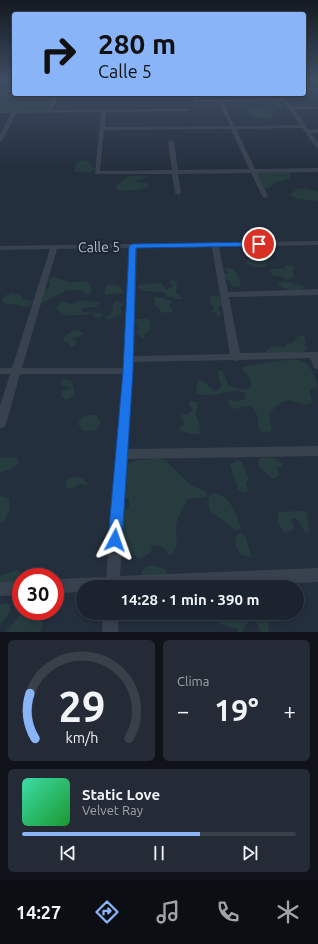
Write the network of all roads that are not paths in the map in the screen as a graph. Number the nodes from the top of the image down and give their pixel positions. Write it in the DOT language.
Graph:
graph roads {
  1 [pos="167,110"];
  2 [pos="225,110"];
  3 [pos="292,110"];
  4 [pos="0,112"];
  5 [pos="14,112"];
  6 [pos="49,112"];
  7 [pos="104,112"];
  8 [pos="304,126"];
  9 [pos="232,127"];
  10 [pos="102,129"];
  11 [pos="318,131"];
  12 [pos="308,132"];
  13 [pos="0,139"];
  14 [pos="171,142"];
  15 [pos="318,146"];
  16 [pos="254,170"];
  17 [pos="318,170"];
  18 [pos="175,172"];
  19 [pos="178,193"];
  20 [pos="265,196"];
  21 [pos="318,243"];
  22 [pos="215,245"];
  23 [pos="132,246"];
  24 [pos="0,248"];
  25 [pos="54,248"];
  26 [pos="318,292"];
  27 [pos="225,295"];
  28 [pos="316,356"];
  29 [pos="128,358"];
  30 [pos="236,358"];
  31 [pos="318,366"];
  32 [pos="0,371"];
  33 [pos="16,371"];
  34 [pos="128,371"];
  35 [pos="0,424"];
  36 [pos="318,451"];
  37 [pos="122,454"];
  38 [pos="318,575"];
  39 [pos="112,580"];
  40 [pos="215,580"];
  41 [pos="64,586"];
  42 [pos="76,586"];
  43 [pos="12,588"];
  44 [pos="0,589"];
  45 [pos="111,620"];
  46 [pos="110,632"];
  1 -- 7 [label="street"];
  2 -- 9 [label="street"];
  3 -- 8 [label="street"];
  4 -- 5 [label="street"];
  5 -- 6 [label="street"];
  5 -- 13 [label="street"];
  6 -- 7 [label="street"];
  7 -- 10 [label="street"];
  8 -- 9 [label="street"];
  8 -- 12 [label="street"];
  9 -- 10 [label="street"];
  9 -- 16 [label="street"];
  10 -- 18 [label="street"];
  11 -- 12 [label="street"];
  12 -- 15 [label="street"];
  14 -- 18 [label="street"];
  16 -- 17 [label="street"];
  16 -- 18 [label="street"];
  16 -- 20 [label="street"];
  18 -- 19 [label="street"];
  21 -- 22 [label="street, Calle 5"];
  22 -- 23 [label="street, Calle 5"];
  22 -- 27 [label="street"];
  23 -- 25 [label="street, Calle 5"];
  23 -- 29 [label="street"];
  24 -- 25 [label="street, Calle 5"];
  25 -- 33 [label="street"];
  26 -- 27 [label="street"];
  27 -- 30 [label="street"];
  28 -- 30 [label="street"];
  28 -- 31 [label="street"];
  29 -- 30 [label="street"];
  29 -- 34 [label="street"];
  32 -- 33 [label="street"];
  33 -- 34 [label="street"];
  33 -- 35 [label="street"];
  34 -- 37 [label="street"];
  36 -- 37 [label="street"];
  37 -- 39 [label="street"];
  38 -- 40 [label="street"];
  41 -- 42 [label="street"];
  43 -- 44 [label="street"];
  45 -- 46 [label="street"];
}
